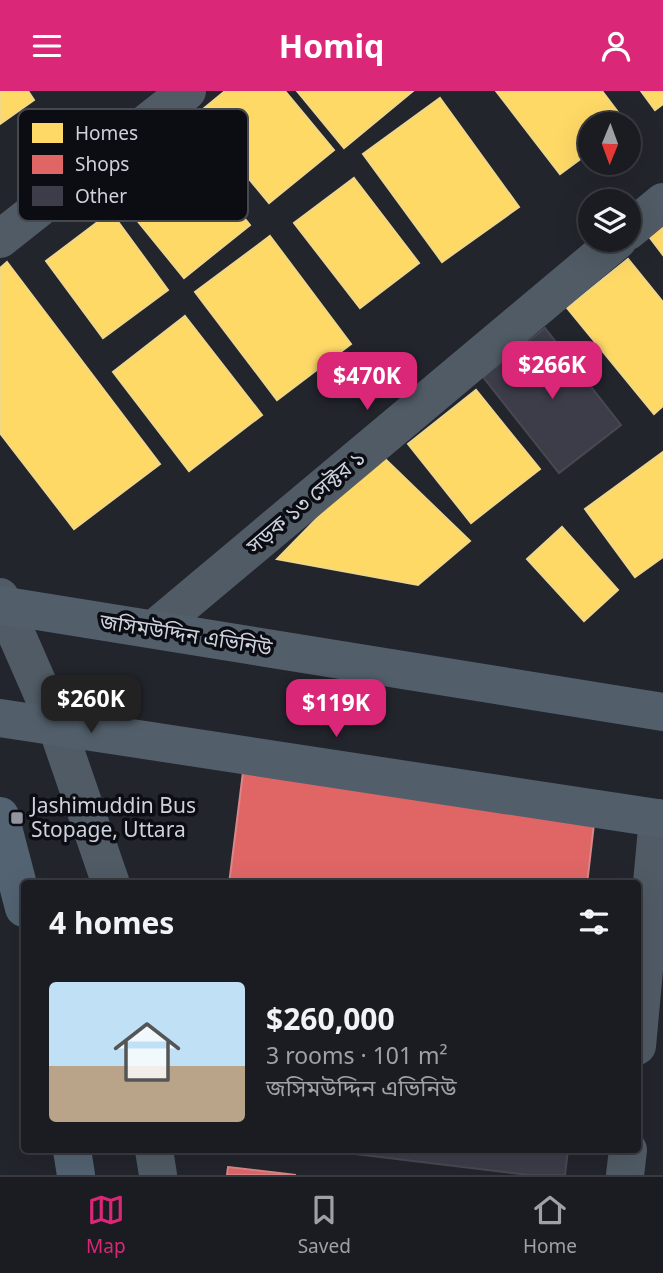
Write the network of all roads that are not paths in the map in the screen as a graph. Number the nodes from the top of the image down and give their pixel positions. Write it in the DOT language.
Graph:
graph roads {
  1 [pos="187,91"];
  2 [pos="164,109"];
  3 [pos="663,202"];
  4 [pos="641,220"];
  5 [pos="23,221"];
  6 [pos="0,239"];
  7 [pos="604,252"];
  8 [pos="2,602"];
  9 [pos="154,629"];
  10 [pos="663,712"];
  11 [pos="0,718"];
  12 [pos="57,727"];
  13 [pos="0,816"];
  14 [pos="660,818"];
  15 [pos="110,880"];
  16 [pos="21,896"];
  17 [pos="0,900"];
  18 [pos="21,921"];
  19 [pos="641,1006"];
  20 [pos="72,1153"];
  21 [pos="154,1153"];
  22 [pos="628,1153"];
  23 [pos="75,1175"];
  24 [pos="158,1175"];
  25 [pos="625,1175"];
  1 -- 2 [label="street"];
  3 -- 4 [label="street"];
  5 -- 6 [label="street"];
  7 -- 9 [label="street, সড়ক ১৩ সেক্টর ১"];
  8 -- 9 [label="street, জসিমউদ্দিন এভিনিউ"];
  8 -- 12 [label="street"];
  9 -- 10 [label="street, জসিমউদ্দিন এভিনিউ"];
  11 -- 12 [label="street"];
  12 -- 14 [label="street"];
  12 -- 15 [label="street"];
  13 -- 16 [label="highway"];
  14 -- 19 [label="street"];
  17 -- 18 [label="highway"];
  20 -- 23 [label="highway"];
  21 -- 24 [label="street"];
  22 -- 25 [label="street"];
}
